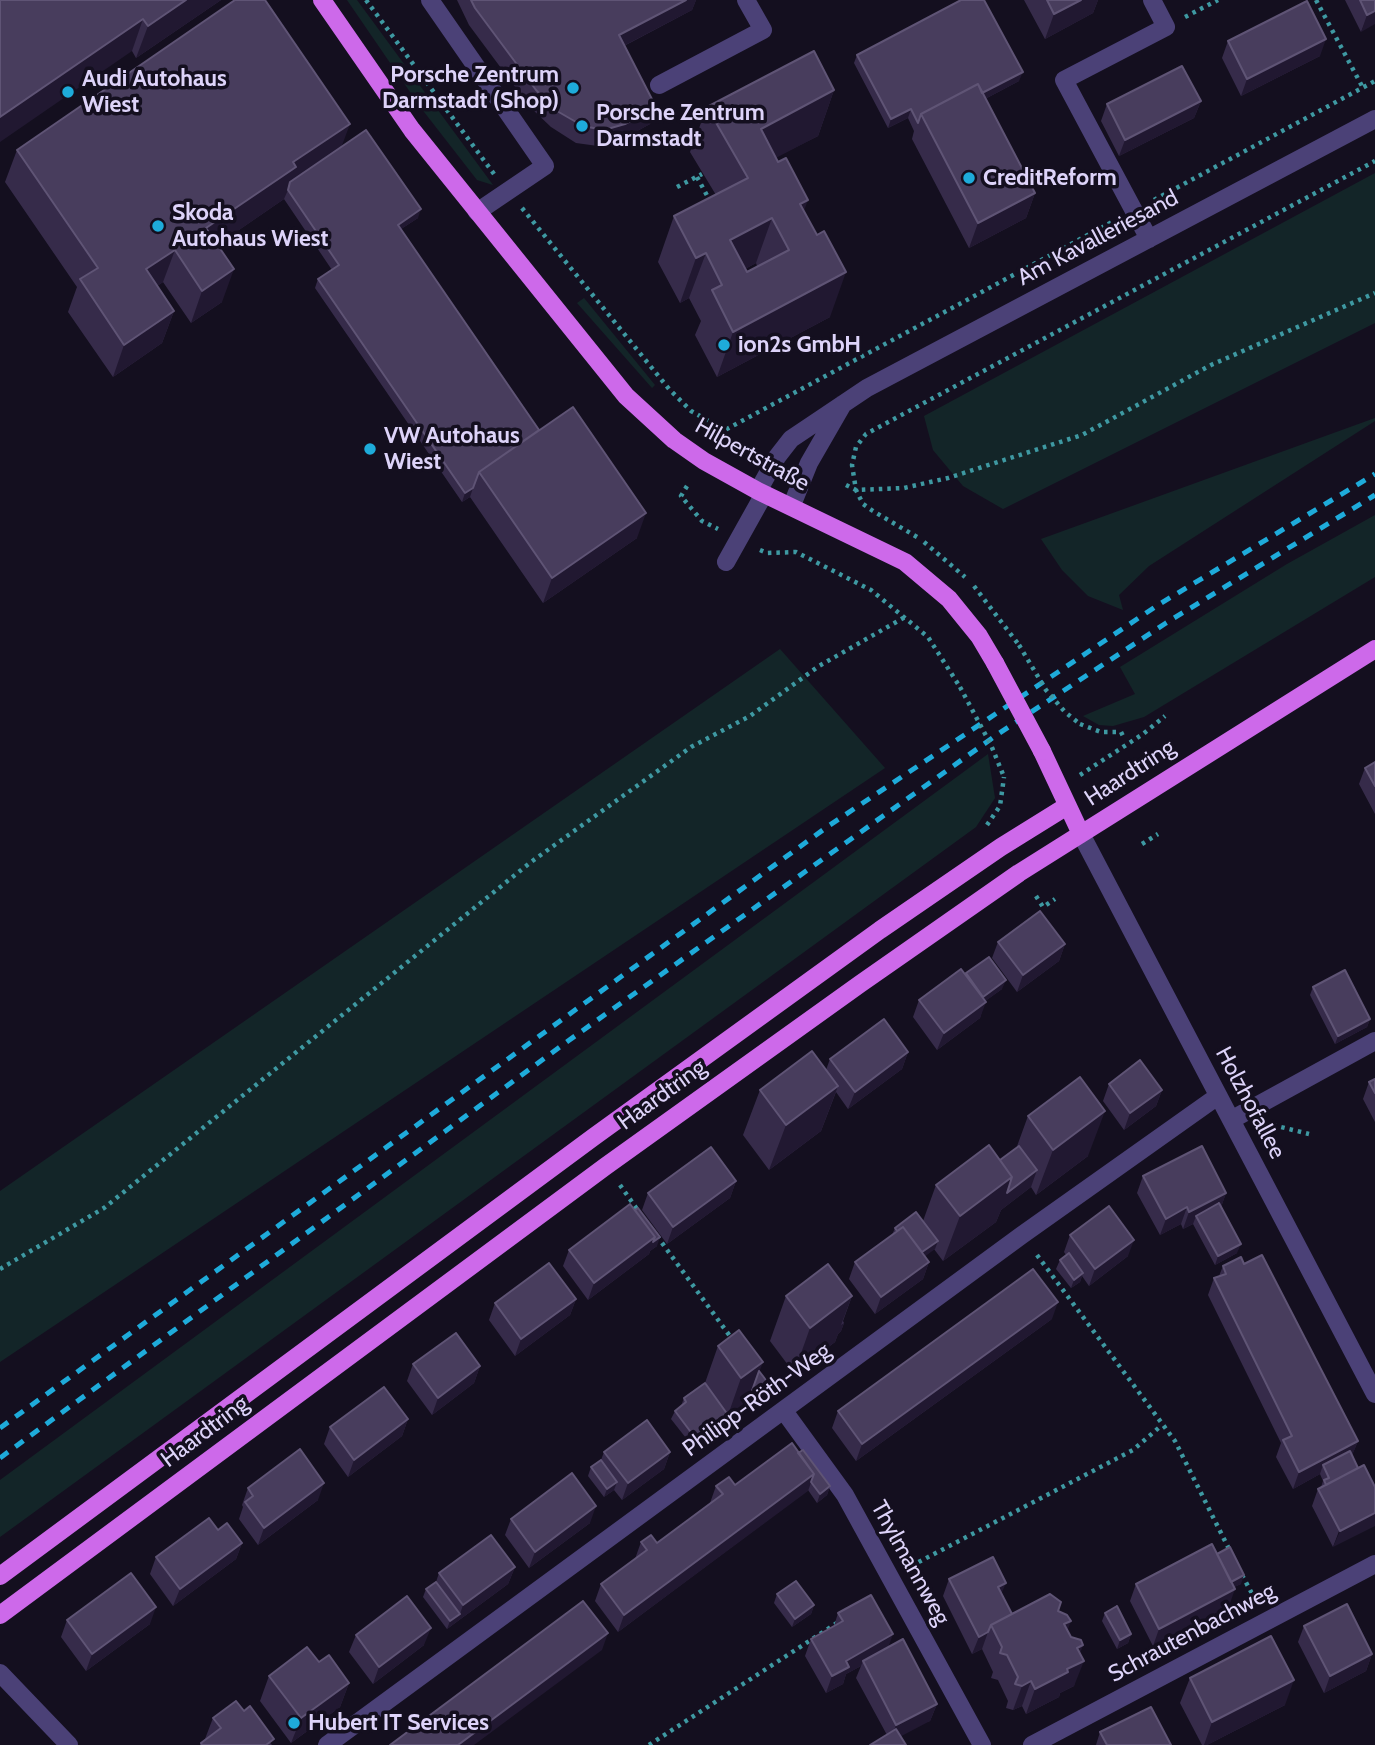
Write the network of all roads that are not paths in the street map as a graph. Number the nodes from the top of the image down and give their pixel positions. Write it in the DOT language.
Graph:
graph roads {
  1 [pos="322,0"];
  2 [pos="430,0"];
  3 [pos="746,0"];
  4 [pos="1152,0"];
  5 [pos="659,85"];
  6 [pos="1375,119"];
  7 [pos="477,212"];
  8 [pos="1149,239"];
  9 [pos="845,401"];
  10 [pos="761,493"];
  11 [pos="792,505"];
  12 [pos="726,562"];
  13 [pos="1375,649"];
  14 [pos="1068,806"];
  15 [pos="1081,834"];
  16 [pos="1375,1041"];
  17 [pos="1218,1096"];
  18 [pos="1231,1120"];
  19 [pos="1375,1394"];
  20 [pos="784,1411"];
  21 [pos="1375,1564"];
  22 [pos="0,1576"];
  23 [pos="0,1615"];
  24 [pos="0,1673"];
  25 [pos="69,1745"];
  26 [pos="327,1745"];
  27 [pos="982,1745"];
  28 [pos="1032,1745"];
  1 -- 7 [label="main road, Hilpertstraße"];
  2 -- 7 [label="street"];
  3 -- 5 [label="street"];
  4 -- 8 [label="street"];
  6 -- 8 [label="street, Am Kavalleriesand"];
  7 -- 10 [label="main road, Hilpertstraße"];
  8 -- 9 [label="street, Am Kavalleriesand"];
  9 -- 10 [label="street, Am Kavalleriesand"];
  9 -- 11 [label="street"];
  10 -- 11 [label="main road, Hilpertstraße"];
  10 -- 12 [label="street, Am Kavalleriesand"];
  11 -- 14 [label="main road, Hilpertstraße, bridge"];
  13 -- 15 [label="main road, Haardtring"];
  14 -- 15 [label="main road, Hilpertstraße"];
  14 -- 22 [label="main road, Haardtring"];
  15 -- 17 [label="street, Holzhofallee"];
  15 -- 23 [label="main road, Haardtring"];
  16 -- 18 [label="street"];
  17 -- 18 [label="street, Holzhofallee"];
  17 -- 20 [label="street, Philipp-Röth-Weg"];
  18 -- 19 [label="street, Holzhofallee"];
  20 -- 26 [label="street, Philipp-Röth-Weg"];
  20 -- 27 [label="street, Thylmannweg"];
  21 -- 28 [label="street, Schrautenbachweg"];
  24 -- 25 [label="street"];
}
